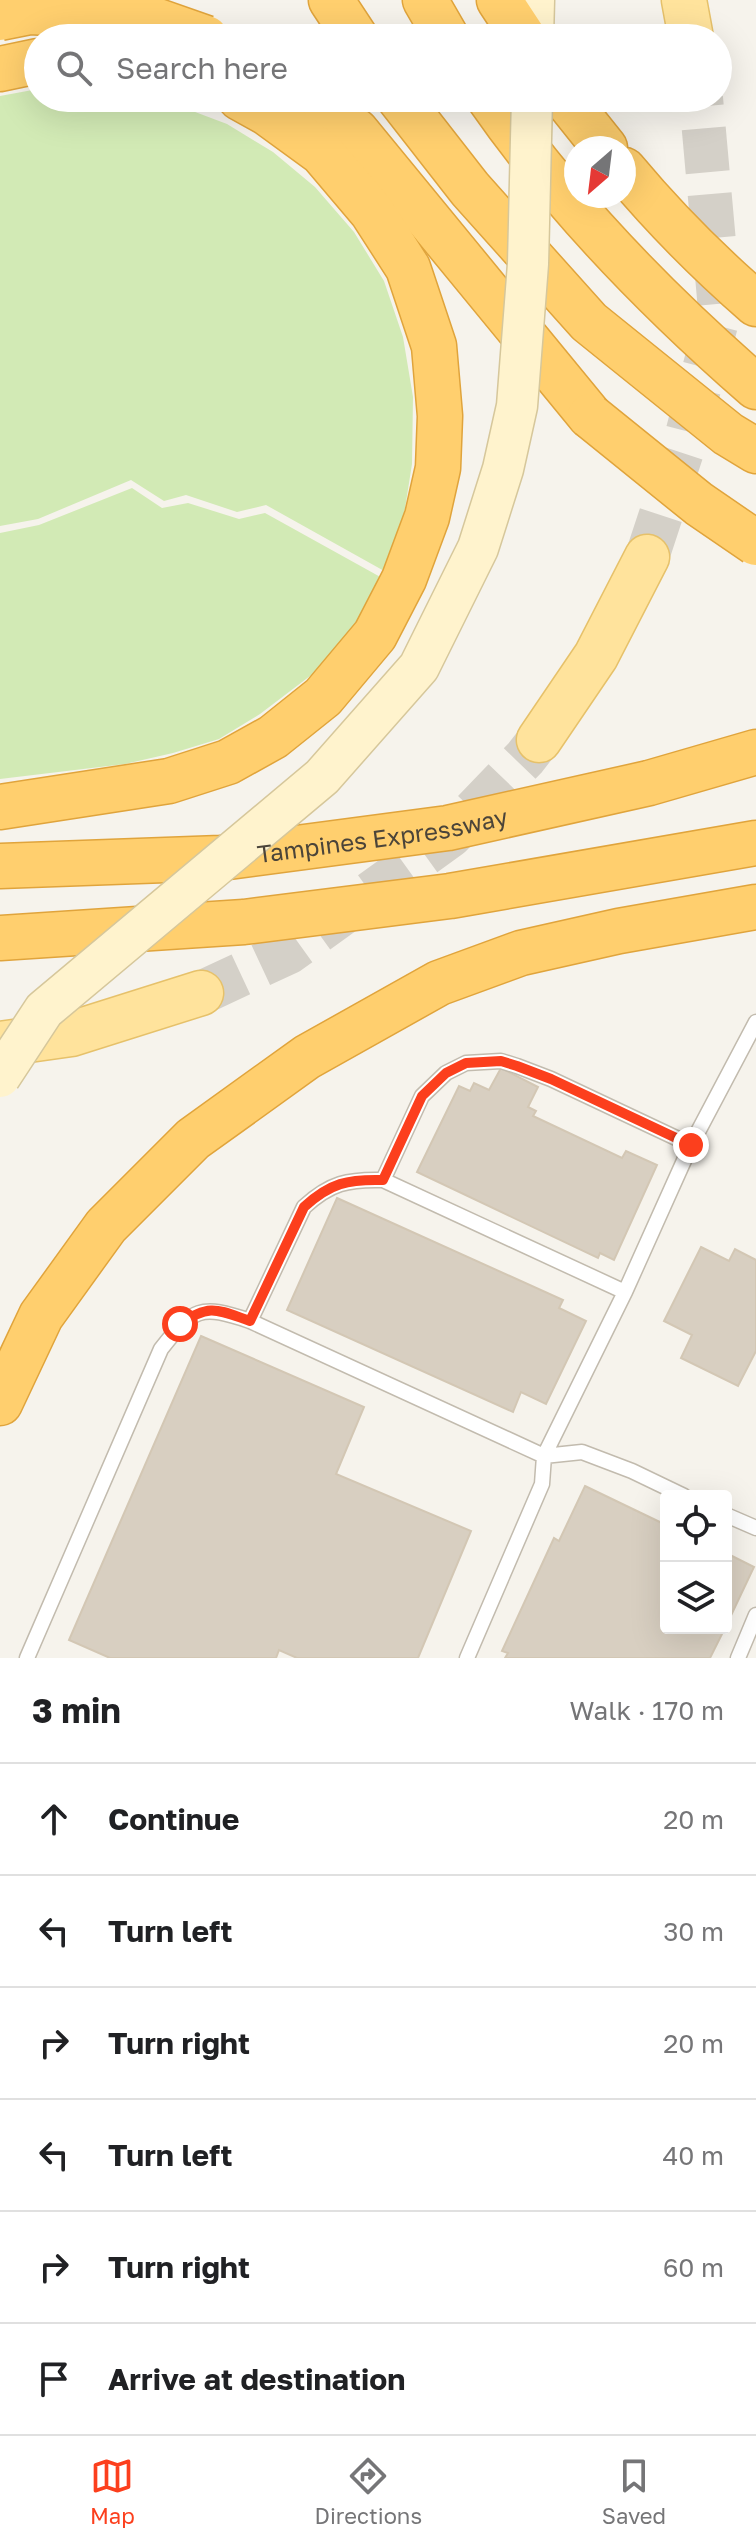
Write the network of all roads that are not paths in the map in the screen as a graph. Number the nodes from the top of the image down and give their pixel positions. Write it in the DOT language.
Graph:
graph roads {
  1 [pos="11,0"];
  2 [pos="331,0"];
  3 [pos="425,0"];
  4 [pos="499,0"];
  5 [pos="534,0"];
  6 [pos="684,0"];
  7 [pos="0,18"];
  8 [pos="166,24"];
  9 [pos="347,24"];
  10 [pos="439,24"];
  11 [pos="515,24"];
  12 [pos="533,24"];
  13 [pos="688,24"];
  14 [pos="0,33"];
  15 [pos="24,64"];
  16 [pos="0,69"];
  17 [pos="265,112"];
  18 [pos="331,112"];
  19 [pos="410,112"];
  20 [pos="499,112"];
  21 [pos="532,112"];
  22 [pos="576,112"];
  23 [pos="595,136"];
  24 [pos="636,184"];
  25 [pos="756,304"];
  26 [pos="756,387"];
  27 [pos="756,451"];
  28 [pos="756,543"];
  29 [pos="647,557"];
  30 [pos="539,740"];
  31 [pos="756,752"];
  32 [pos="0,807"];
  33 [pos="756,843"];
  34 [pos="0,866"];
  35 [pos="756,907"];
  36 [pos="0,938"];
  37 [pos="201,993"];
  38 [pos="756,1022"];
  39 [pos="0,1044"];
  40 [pos="0,1077"];
  41 [pos="691,1145"];
  42 [pos="383,1180"];
  43 [pos="625,1292"];
  44 [pos="250,1321"];
  45 [pos="0,1403"];
  46 [pos="544,1456"];
  47 [pos="672,1490"];
  48 [pos="732,1518"];
  49 [pos="756,1528"];
  50 [pos="756,1615"];
  51 [pos="27,1658"];
  52 [pos="467,1658"];
  53 [pos="738,1658"];
  1 -- 14 [label="highway"];
  2 -- 9 [label="highway"];
  3 -- 10 [label="highway"];
  4 -- 11 [label="highway"];
  5 -- 12 [label="main road"];
  6 -- 13 [label="main road"];
  7 -- 8 [label="highway, bridge"];
  15 -- 16 [label="highway"];
  17 -- 32 [label="highway"];
  18 -- 28 [label="highway, bridge"];
  19 -- 27 [label="highway"];
  20 -- 26 [label="highway"];
  21 -- 40 [label="main road, bridge"];
  22 -- 23 [label="highway"];
  24 -- 25 [label="highway"];
  29 -- 30 [label="main road"];
  31 -- 34 [label="highway, Tampines Expressway"];
  33 -- 36 [label="highway"];
  35 -- 45 [label="highway"];
  37 -- 39 [label="main road"];
  38 -- 41 [label="lane"];
  41 -- 42 [label="lane"];
  41 -- 43 [label="lane"];
  42 -- 43 [label="lane"];
  42 -- 44 [label="lane"];
  43 -- 46 [label="lane"];
  44 -- 46 [label="lane"];
  44 -- 51 [label="lane"];
  46 -- 47 [label="lane"];
  46 -- 52 [label="lane"];
  48 -- 49 [label="lane"];
  50 -- 53 [label="lane"];
}
